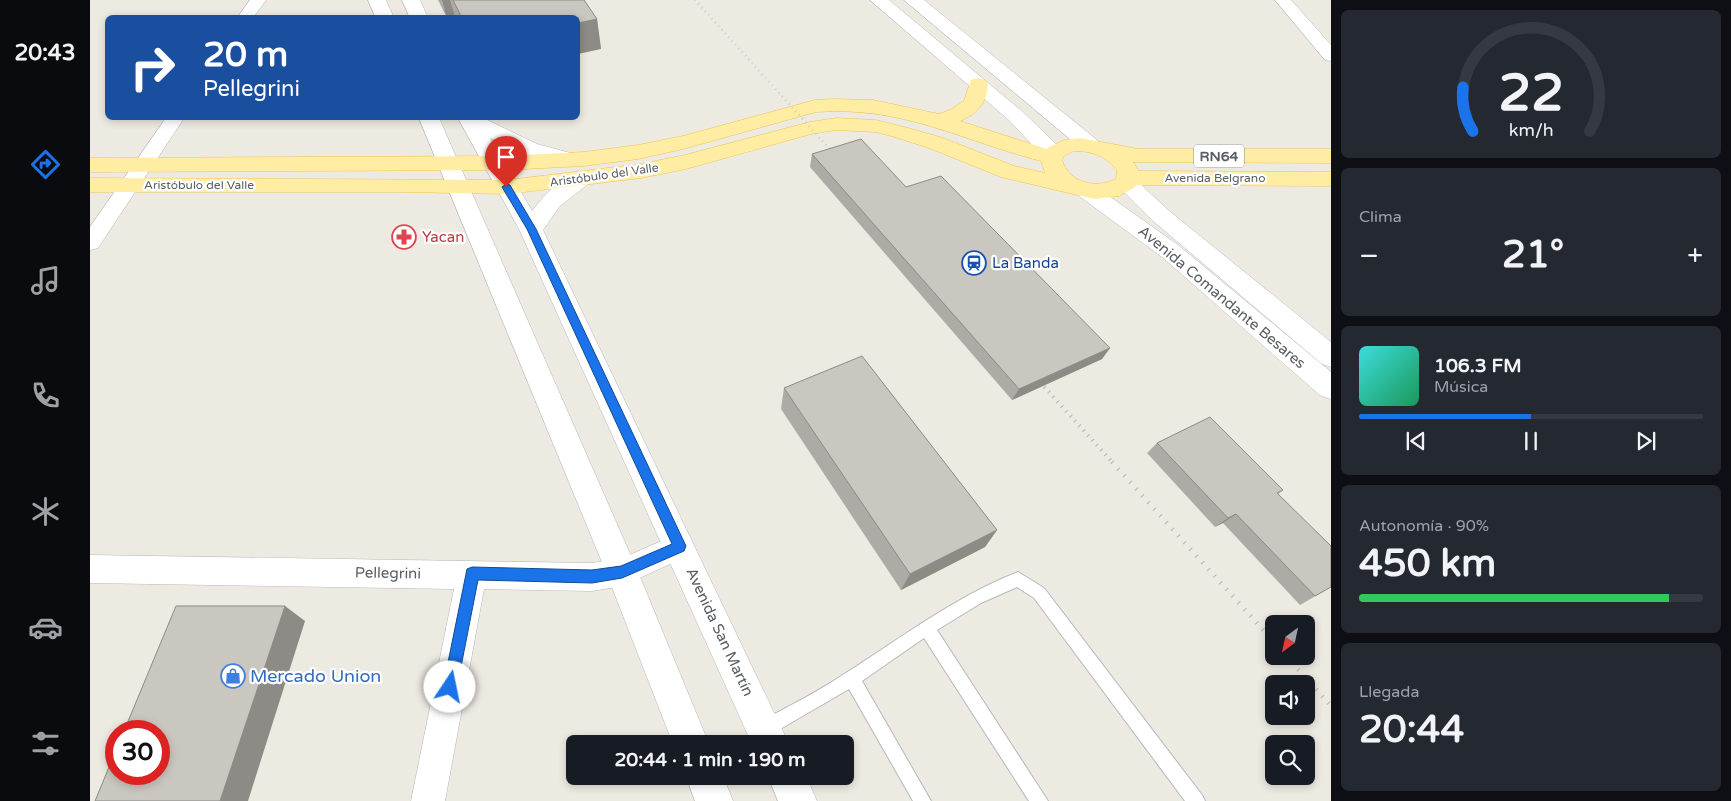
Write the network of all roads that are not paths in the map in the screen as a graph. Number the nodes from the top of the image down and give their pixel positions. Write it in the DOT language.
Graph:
graph roads {
  1 [pos="258,0"];
  2 [pos="377,0"];
  3 [pos="411,0"];
  4 [pos="879,0"];
  5 [pos="913,0"];
  6 [pos="1283,0"];
  7 [pos="247,15"];
  8 [pos="383,15"];
  9 [pos="418,15"];
  10 [pos="1331,56"];
  11 [pos="978,84"];
  12 [pos="174,120"];
  13 [pos="430,120"];
  14 [pos="470,120"];
  15 [pos="472,120"];
  16 [pos="937,120"];
  17 [pos="1098,148"];
  18 [pos="1052,156"];
  19 [pos="1331,156"];
  20 [pos="90,165"];
  21 [pos="142,165"];
  22 [pos="575,170"];
  23 [pos="454,174"];
  24 [pos="500,175"];
  25 [pos="1331,179"];
  26 [pos="1127,181"];
  27 [pos="90,185"];
  28 [pos="129,185"];
  29 [pos="1079,188"];
  30 [pos="531,229"];
  31 [pos="90,243"];
  32 [pos="1331,356"];
  33 [pos="1331,388"];
  34 [pos="680,546"];
  35 [pos="90,570"];
  36 [pos="622,572"];
  37 [pos="472,574"];
  38 [pos="927,629"];
  39 [pos="852,679"];
  40 [pos="687,735"];
  41 [pos="768,735"];
  42 [pos="769,735"];
  43 [pos="708,785"];
  44 [pos="790,785"];
  45 [pos="428,801"];
  46 [pos="714,801"];
  47 [pos="798,801"];
  48 [pos="922,801"];
  49 [pos="1039,801"];
  50 [pos="1196,801"];
  1 -- 7 [label="street"];
  2 -- 8 [label="main road"];
  3 -- 9 [label="main road"];
  4 -- 11 [label="main road"];
  5 -- 17 [label="main road"];
  6 -- 10 [label="street"];
  11 -- 16 [label="main road"];
  11 -- 18 [label="main road"];
  12 -- 21 [label="street"];
  13 -- 23 [label="main road"];
  14 -- 24 [label="main road, Avenida San Martín"];
  15 -- 22 [label="main road"];
  16 -- 18 [label="main road, Aristóbulo del Valle"];
  16 -- 22 [label="main road, Aristóbulo del Valle"];
  17 -- 18 [label="main road, RN64"];
  17 -- 19 [label="main road, Avenida Belgrano / RN64"];
  17 -- 26 [label="main road"];
  18 -- 29 [label="main road"];
  20 -- 21 [label="main road, Aristóbulo del Valle"];
  21 -- 23 [label="main road, Aristóbulo del Valle"];
  21 -- 28 [label="street"];
  22 -- 24 [label="main road, Aristóbulo del Valle"];
  22 -- 29 [label="main road, Aristóbulo del Valle"];
  22 -- 30 [label="main road"];
  23 -- 24 [label="main road, Aristóbulo del Valle"];
  23 -- 28 [label="main road, Aristóbulo del Valle"];
  23 -- 36 [label="main road"];
  24 -- 30 [label="main road, Avenida San Martín"];
  25 -- 26 [label="main road, Avenida Belgrano / RN64"];
  26 -- 29 [label="main road, RN64"];
  26 -- 32 [label="main road, Avenida Comandante Besares"];
  27 -- 28 [label="main road, Aristóbulo del Valle"];
  28 -- 31 [label="street"];
  29 -- 33 [label="main road, Avenida Comandante Besares"];
  30 -- 34 [label="main road, Avenida San Martín"];
  34 -- 36 [label="street, Pellegrini"];
  34 -- 41 [label="main road, Avenida San Martín"];
  35 -- 37 [label="street, Pellegrini"];
  36 -- 37 [label="street, Pellegrini"];
  36 -- 40 [label="main road"];
  37 -- 45 [label="street"];
  38 -- 39 [label="lane"];
  38 -- 49 [label="lane"];
  38 -- 50 [label="lane"];
  39 -- 42 [label="lane"];
  39 -- 48 [label="lane"];
  43 -- 46 [label="main road"];
  44 -- 47 [label="main road"];
}
